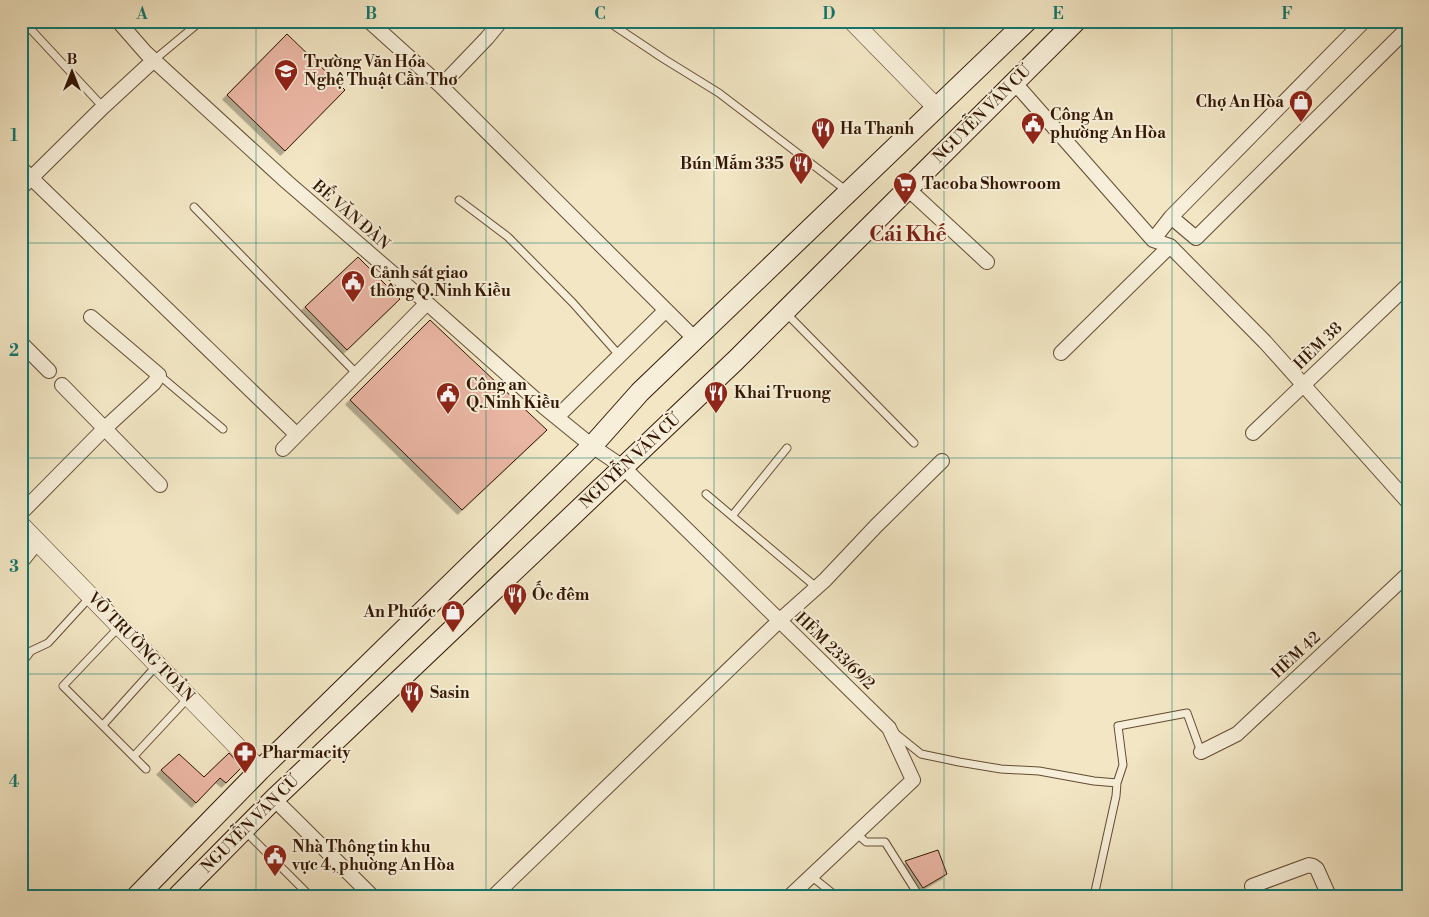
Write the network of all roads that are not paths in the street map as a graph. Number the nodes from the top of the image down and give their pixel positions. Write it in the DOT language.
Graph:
graph roads {
  1 [pos="23,21"];
  2 [pos="118,21"];
  3 [pos="201,21"];
  4 [pos="369,21"];
  5 [pos="501,21"];
  6 [pos="607,21"];
  7 [pos="852,21"];
  8 [pos="1027,21"];
  9 [pos="1076,21"];
  10 [pos="1364,21"];
  11 [pos="1408,28"];
  12 [pos="154,60"];
  13 [pos="1014,82"];
  14 [pos="441,86"];
  15 [pos="103,108"];
  16 [pos="936,108"];
  17 [pos="24,178"];
  18 [pos="908,188"];
  19 [pos="849,192"];
  20 [pos="459,200"];
  21 [pos="194,207"];
  22 [pos="1171,217"];
  23 [pos="1153,240"];
  24 [pos="1170,246"];
  25 [pos="987,262"];
  26 [pos="1408,285"];
  27 [pos="427,303"];
  28 [pos="666,310"];
  29 [pos="785,312"];
  30 [pos="91,317"];
  31 [pos="695,339"];
  32 [pos="21,343"];
  33 [pos="1061,353"];
  34 [pos="620,355"];
  35 [pos="49,371"];
  36 [pos="357,374"];
  37 [pos="159,375"];
  38 [pos="62,385"];
  39 [pos="1303,385"];
  40 [pos="557,417"];
  41 [pos="104,429"];
  42 [pos="223,429"];
  43 [pos="1253,433"];
  44 [pos="296,434"];
  45 [pos="914,444"];
  46 [pos="592,446"];
  47 [pos="787,448"];
  48 [pos="283,449"];
  49 [pos="942,461"];
  50 [pos="623,467"];
  51 [pos="160,485"];
  52 [pos="706,494"];
  53 [pos="1408,502"];
  54 [pos="21,513"];
  55 [pos="732,516"];
  56 [pos="21,525"];
  57 [pos="38,541"];
  58 [pos="21,562"];
  59 [pos="1408,574"];
  60 [pos="816,587"];
  61 [pos="91,596"];
  62 [pos="779,621"];
  63 [pos="120,626"];
  64 [pos="21,664"];
  65 [pos="158,664"];
  66 [pos="189,696"];
  67 [pos="103,726"];
  68 [pos="889,728"];
  69 [pos="1201,752"];
  70 [pos="134,756"];
  71 [pos="146,769"];
  72 [pos="260,770"];
  73 [pos="1117,783"];
  74 [pos="278,795"];
  75 [pos="244,830"];
  76 [pos="856,833"];
  77 [pos="811,876"];
  78 [pos="1252,886"];
  79 [pos="137,896"];
  80 [pos="178,896"];
  81 [pos="310,896"];
  82 [pos="372,896"];
  83 [pos="494,896"];
  84 [pos="790,896"];
  85 [pos="836,896"];
  86 [pos="919,896"];
  87 [pos="1094,896"];
  88 [pos="1329,896"];
  1 -- 15 [label="lane"];
  2 -- 12 [label="street, BẾ VĂN ĐÀN"];
  3 -- 12 [label="lane"];
  4 -- 14 [label="street"];
  5 -- 14 [label="street"];
  6 -- 19 [label="lane"];
  7 -- 16 [label="street"];
  8 -- 16 [label="main road, NGUYỄN VĂN CỪ"];
  9 -- 13 [label="main road, NGUYỄN VĂN CỪ"];
  10 -- 22 [label="street"];
  11 -- 22 [label="street"];
  12 -- 15 [label="street"];
  12 -- 27 [label="street, BẾ VĂN ĐÀN"];
  13 -- 18 [label="main road, NGUYỄN VĂN CỪ"];
  13 -- 23 [label="street"];
  14 -- 28 [label="street"];
  15 -- 17 [label="street"];
  16 -- 19 [label="main road, NGUYỄN VĂN CỪ"];
  17 -- 44 [label="street"];
  18 -- 25 [label="street"];
  18 -- 29 [label="main road, NGUYỄN VĂN CỪ"];
  19 -- 31 [label="main road, NGUYỄN VĂN CỪ"];
  20 -- 34 [label="lane"];
  21 -- 36 [label="lane"];
  22 -- 23 [label="street"];
  23 -- 24 [label="street"];
  24 -- 33 [label="street"];
  24 -- 39 [label="street"];
  26 -- 39 [label="street, HÈM 38"];
  27 -- 36 [label="street"];
  27 -- 40 [label="street, BẾ VĂN ĐÀN"];
  28 -- 31 [label="street"];
  28 -- 34 [label="street"];
  29 -- 45 [label="lane"];
  29 -- 50 [label="main road, NGUYỄN VĂN CỪ"];
  30 -- 37 [label="street"];
  31 -- 46 [label="main road, NGUYỄN VĂN CỪ"];
  32 -- 35 [label="street"];
  34 -- 40 [label="street"];
  36 -- 44 [label="street"];
  37 -- 41 [label="street"];
  37 -- 42 [label="lane"];
  38 -- 41 [label="street"];
  39 -- 43 [label="street, HÈM 38"];
  39 -- 53 [label="street"];
  40 -- 46 [label="street, BẾ VĂN ĐÀN"];
  41 -- 51 [label="street"];
  41 -- 54 [label="street"];
  44 -- 48 [label="street"];
  46 -- 50 [label="street, HẺM 233/69/2"];
  46 -- 72 [label="main road, NGUYỄN VĂN CỪ"];
  47 -- 55 [label="lane"];
  49 -- 60 [label="street"];
  50 -- 62 [label="street, HẺM 233/69/2"];
  50 -- 74 [label="main road, NGUYỄN VĂN CỪ"];
  52 -- 55 [label="lane"];
  55 -- 60 [label="lane"];
  56 -- 57 [label="street, VÕ TRƯỜNG TOẢN"];
  57 -- 58 [label="street"];
  57 -- 61 [label="street, VÕ TRƯỜNG TOẢN"];
  59 -- 69 [label="street, HÈM 42"];
  60 -- 62 [label="street"];
  61 -- 63 [label="street, VÕ TRƯỜNG TOẢN"];
  61 -- 64 [label="lane"];
  62 -- 68 [label="street, HẺM 233/69/2"];
  62 -- 83 [label="street"];
  63 -- 65 [label="street, VÕ TRƯỜNG TOẢN"];
  63 -- 67 [label="lane"];
  65 -- 66 [label="street, VÕ TRƯỜNG TOẢN"];
  65 -- 67 [label="lane"];
  66 -- 70 [label="lane"];
  66 -- 72 [label="street, VÕ TRƯỜNG TOẢN"];
  67 -- 70 [label="lane"];
  68 -- 73 [label="lane"];
  68 -- 76 [label="street, HẺM 233/69/2"];
  69 -- 73 [label="lane"];
  70 -- 71 [label="lane"];
  72 -- 74 [label="main road"];
  72 -- 79 [label="main road, NGUYỄN VĂN CỪ"];
  73 -- 87 [label="lane"];
  74 -- 75 [label="main road, NGUYỄN VĂN CỪ"];
  74 -- 82 [label="street"];
  75 -- 80 [label="main road, NGUYỄN VĂN CỪ"];
  75 -- 81 [label="lane"];
  76 -- 77 [label="street, HẺM 233/69/2"];
  76 -- 86 [label="lane"];
  77 -- 84 [label="street, HẺM 233/69/2"];
  77 -- 85 [label="lane"];
  78 -- 88 [label="street"];
}
